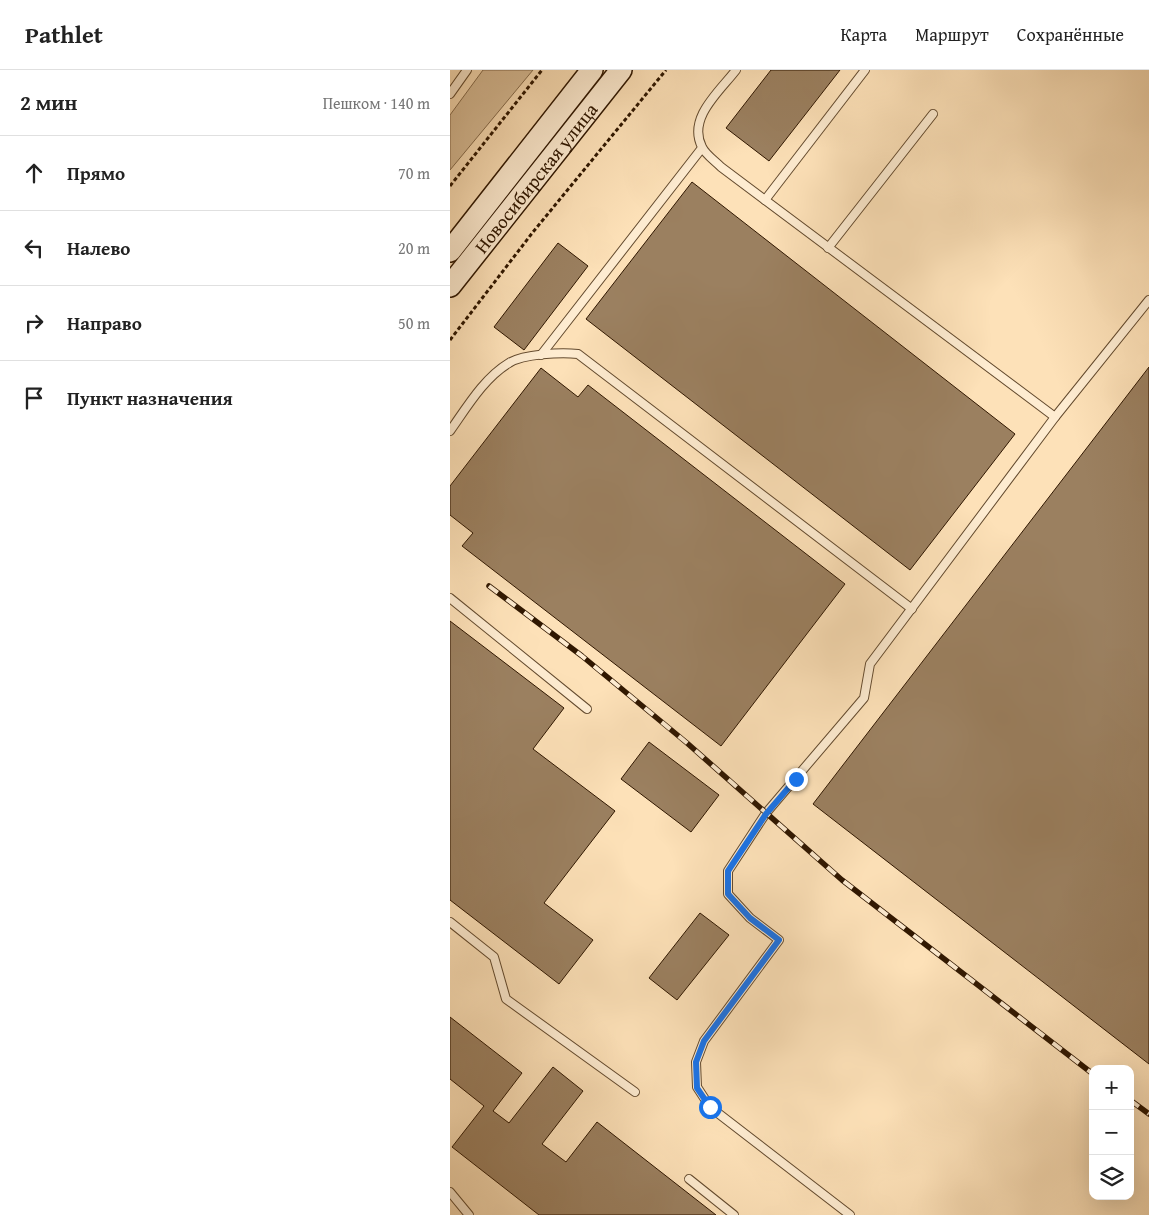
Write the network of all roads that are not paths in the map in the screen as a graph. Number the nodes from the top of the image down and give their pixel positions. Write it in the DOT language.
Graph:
graph roads {
  1 [pos="467,70"];
  2 [pos="592,70"];
  3 [pos="621,70"];
  4 [pos="736,70"];
  5 [pos="865,70"];
  6 [pos="450,94"];
  7 [pos="934,114"];
  8 [pos="702,148"];
  9 [pos="765,200"];
  10 [pos="828,248"];
  11 [pos="450,251"];
  12 [pos="450,286"];
  13 [pos="1149,300"];
  14 [pos="541,355"];
  15 [pos="1055,418"];
  16 [pos="450,430"];
  17 [pos="450,598"];
  18 [pos="912,609"];
  19 [pos="587,709"];
  20 [pos="450,922"];
  21 [pos="635,1092"];
  22 [pos="689,1178"];
  23 [pos="450,1192"];
  24 [pos="469,1215"];
  25 [pos="734,1215"];
  26 [pos="850,1215"];
  1 -- 6 [label="lane"];
  2 -- 11 [label="main road, Новосибирская улица"];
  3 -- 12 [label="main road, Новосибирская улица"];
  4 -- 8 [label="lane"];
  5 -- 9 [label="lane"];
  7 -- 10 [label="lane"];
  8 -- 9 [label="lane"];
  8 -- 14 [label="lane"];
  9 -- 10 [label="lane"];
  10 -- 15 [label="lane"];
  13 -- 15 [label="lane"];
  14 -- 16 [label="lane"];
  14 -- 18 [label="lane"];
  15 -- 18 [label="lane"];
  17 -- 19 [label="lane"];
  18 -- 26 [label="lane"];
  20 -- 21 [label="lane"];
  22 -- 25 [label="lane"];
  23 -- 24 [label="lane"];
}
